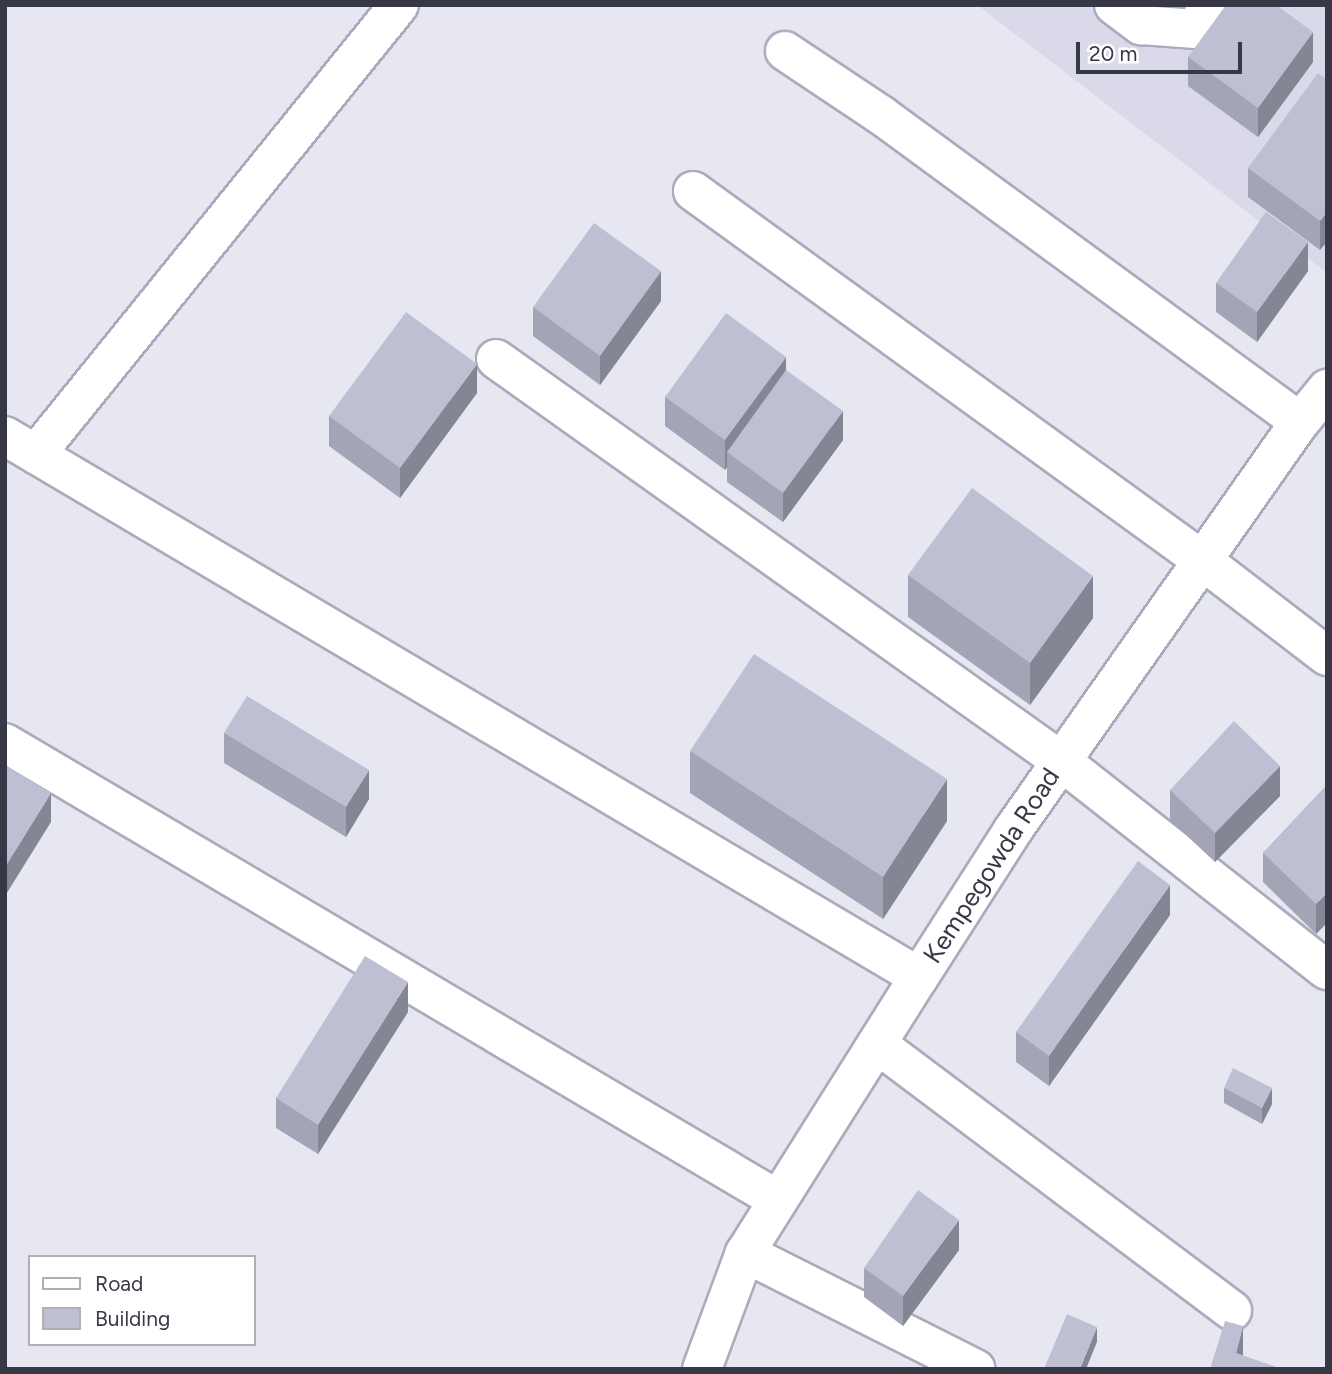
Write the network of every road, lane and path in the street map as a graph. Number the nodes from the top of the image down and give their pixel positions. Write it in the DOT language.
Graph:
graph roads {
  1 [pos="398,5"];
  2 [pos="1114,5"];
  3 [pos="1209,5"];
  4 [pos="785,51"];
  5 [pos="693,191"];
  6 [pos="496,359"];
  7 [pos="1327,389"];
  8 [pos="1300,422"];
  9 [pos="20,445"];
  10 [pos="1203,561"];
  11 [pos="1327,656"];
  12 [pos="5,743"];
  13 [pos="1061,761"];
  14 [pos="1327,970"];
  15 [pos="919,977"];
  16 [pos="877,1044"];
  17 [pos="779,1200"];
  18 [pos="745,1253"];
  19 [pos="1232,1311"];
  20 [pos="702,1369"];
  21 [pos="976,1369"];
  1 -- 9 [label="street"];
  2 -- 3 [label="street"];
  4 -- 8 [label="street"];
  5 -- 10 [label="street"];
  6 -- 13 [label="street"];
  7 -- 8 [label="street, Kempegowda Road"];
  8 -- 10 [label="street, Kempegowda Road"];
  9 -- 15 [label="street"];
  10 -- 11 [label="street"];
  10 -- 13 [label="street, Kempegowda Road"];
  12 -- 17 [label="street"];
  13 -- 14 [label="street"];
  13 -- 15 [label="street, Kempegowda Road"];
  15 -- 16 [label="street, Kempegowda Road"];
  16 -- 17 [label="street, Kempegowda Road"];
  16 -- 19 [label="street"];
  17 -- 18 [label="street, Kempegowda Road"];
  18 -- 20 [label="street, Kempegowda Road"];
  18 -- 21 [label="street"];
}
